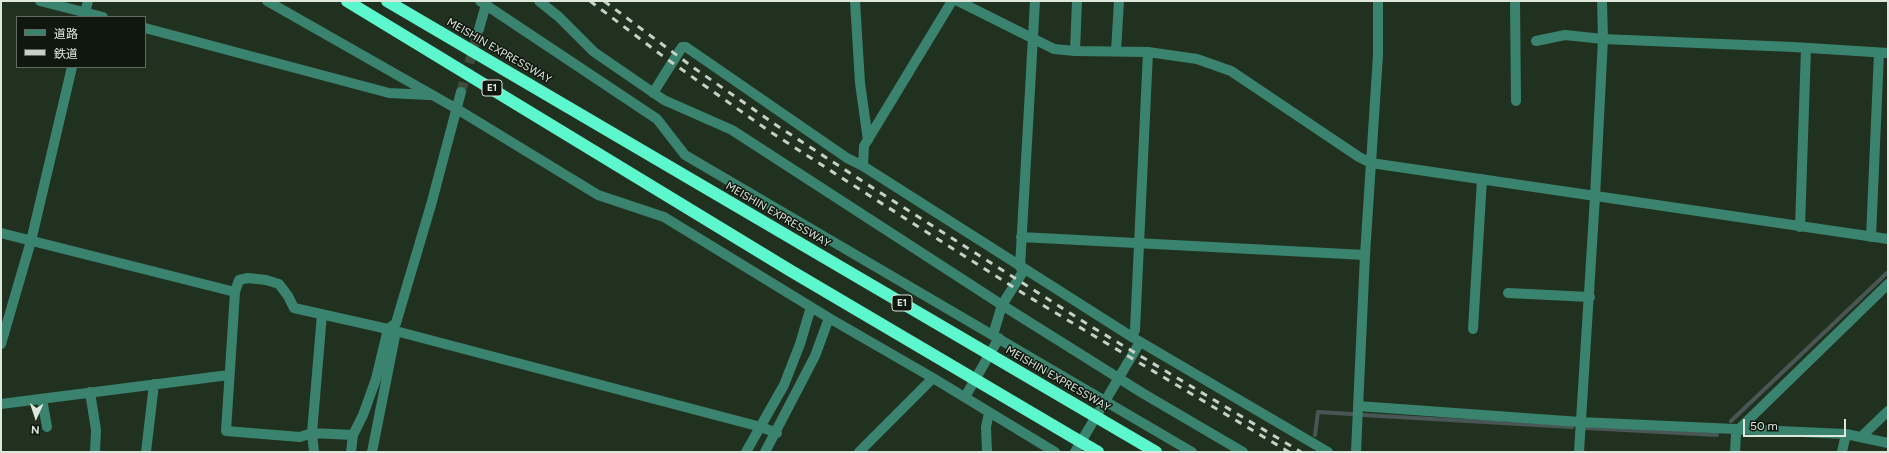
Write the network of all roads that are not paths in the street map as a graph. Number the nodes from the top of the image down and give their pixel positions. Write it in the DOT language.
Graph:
graph roads {
  1 [pos="40,1"];
  2 [pos="88,1"];
  3 [pos="267,1"];
  4 [pos="347,1"];
  5 [pos="388,1"];
  6 [pos="539,1"];
  7 [pos="855,1"];
  8 [pos="952,1"];
  9 [pos="958,1"];
  10 [pos="1035,1"];
  11 [pos="1077,1"];
  12 [pos="1119,1"];
  13 [pos="1378,1"];
  14 [pos="1515,1"];
  15 [pos="1602,1"];
  16 [pos="484,2"];
  17 [pos="84,15"];
  18 [pos="94,16"];
  19 [pos="146,28"];
  20 [pos="479,29"];
  21 [pos="1032,39"];
  22 [pos="1603,39"];
  23 [pos="1536,41"];
  24 [pos="1806,48"];
  25 [pos="1075,51"];
  26 [pos="1116,51"];
  27 [pos="1148,52"];
  28 [pos="1884,53"];
  29 [pos="72,68"];
  30 [pos="461,92"];
  31 [pos="653,93"];
  32 [pos="433,96"];
  33 [pos="1516,101"];
  34 [pos="457,109"];
  35 [pos="868,140"];
  36 [pos="1371,163"];
  37 [pos="863,166"];
  38 [pos="1482,179"];
  39 [pos="1595,197"];
  40 [pos="1800,227"];
  41 [pos="1,233"];
  42 [pos="1021,237"];
  43 [pos="1871,237"];
  44 [pos="1888,239"];
  45 [pos="31,241"];
  46 [pos="1138,243"];
  47 [pos="1365,255"];
  48 [pos="1022,268"];
  49 [pos="1888,284"];
  50 [pos="235,292"];
  51 [pos="1508,293"];
  52 [pos="1590,296"];
  53 [pos="1002,305"];
  54 [pos="811,306"];
  55 [pos="322,314"];
  56 [pos="829,318"];
  57 [pos="1473,329"];
  58 [pos="392,330"];
  59 [pos="996,337"];
  60 [pos="1136,339"];
  61 [pos="1,344"];
  62 [pos="229,375"];
  63 [pos="933,378"];
  64 [pos="1119,378"];
  65 [pos="154,384"];
  66 [pos="90,392"];
  67 [pos="964,397"];
  68 [pos="42,399"];
  69 [pos="1105,400"];
  70 [pos="1,404"];
  71 [pos="1358,406"];
  72 [pos="1888,411"];
  73 [pos="989,413"];
  74 [pos="1580,422"];
  75 [pos="47,427"];
  76 [pos="761,427"];
  77 [pos="1740,428"];
  78 [pos="312,433"];
  79 [pos="777,433"];
  80 [pos="1846,434"];
  81 [pos="353,435"];
  82 [pos="1861,437"];
  83 [pos="1888,443"];
  84 [pos="95,452"];
  85 [pos="146,452"];
  86 [pos="314,452"];
  87 [pos="351,452"];
  88 [pos="372,452"];
  89 [pos="746,452"];
  90 [pos="765,452"];
  91 [pos="859,452"];
  92 [pos="987,452"];
  93 [pos="1055,452"];
  94 [pos="1075,452"];
  95 [pos="1098,452"];
  96 [pos="1156,452"];
  97 [pos="1192,452"];
  98 [pos="1243,452"];
  99 [pos="1328,452"];
  100 [pos="1356,452"];
  101 [pos="1579,452"];
  102 [pos="1735,452"];
  103 [pos="1842,452"];
  1 -- 17 [label="street"];
  2 -- 17 [label="street"];
  3 -- 32 [label="street"];
  4 -- 95 [label="highway, E1, bridge"];
  5 -- 96 [label="highway, MEISHIN EXPRESSWAY / E1, bridge"];
  6 -- 31 [label="street"];
  7 -- 35 [label="street"];
  8 -- 35 [label="street"];
  9 -- 21 [label="street"];
  10 -- 21 [label="street"];
  11 -- 25 [label="street"];
  12 -- 26 [label="street"];
  13 -- 36 [label="street"];
  14 -- 33 [label="street"];
  15 -- 22 [label="street"];
  16 -- 20 [label="street"];
  16 -- 59 [label="street"];
  17 -- 18 [label="street"];
  19 -- 32 [label="street"];
  21 -- 25 [label="street"];
  21 -- 42 [label="street"];
  22 -- 23 [label="street"];
  22 -- 24 [label="street"];
  22 -- 39 [label="street"];
  24 -- 28 [label="street"];
  24 -- 40 [label="street"];
  25 -- 26 [label="street"];
  26 -- 27 [label="street"];
  27 -- 36 [label="street"];
  27 -- 46 [label="street"];
  28 -- 43 [label="street"];
  29 -- 45 [label="street"];
  30 -- 34 [label="street"];
  31 -- 37 [label="street"];
  31 -- 53 [label="street"];
  32 -- 34 [label="street"];
  34 -- 54 [label="street"];
  34 -- 58 [label="street"];
  35 -- 37 [label="street"];
  36 -- 38 [label="street"];
  36 -- 47 [label="street"];
  37 -- 48 [label="street"];
  38 -- 39 [label="street"];
  38 -- 57 [label="street"];
  39 -- 40 [label="street"];
  39 -- 52 [label="street"];
  40 -- 43 [label="street"];
  41 -- 45 [label="street"];
  42 -- 46 [label="street"];
  42 -- 48 [label="street"];
  43 -- 44 [label="street"];
  45 -- 50 [label="street"];
  45 -- 61 [label="street"];
  46 -- 47 [label="street"];
  46 -- 60 [label="street"];
  47 -- 71 [label="street"];
  48 -- 53 [label="street"];
  48 -- 60 [label="street"];
  49 -- 77 [label="street"];
  50 -- 55 [label="street"];
  50 -- 62 [label="street"];
  51 -- 52 [label="street"];
  52 -- 74 [label="street"];
  53 -- 59 [label="street"];
  53 -- 64 [label="street"];
  54 -- 56 [label="street"];
  54 -- 76 [label="street"];
  55 -- 58 [label="street"];
  55 -- 78 [label="street"];
  56 -- 63 [label="street"];
  56 -- 79 [label="street"];
  58 -- 76 [label="street"];
  58 -- 81 [label="street"];
  58 -- 88 [label="street"];
  59 -- 67 [label="street"];
  59 -- 69 [label="street"];
  60 -- 64 [label="street"];
  60 -- 99 [label="street"];
  62 -- 65 [label="street"];
  62 -- 78 [label="street"];
  63 -- 67 [label="street"];
  63 -- 91 [label="street"];
  64 -- 69 [label="street"];
  64 -- 98 [label="street"];
  65 -- 66 [label="street"];
  65 -- 85 [label="street"];
  66 -- 68 [label="street"];
  66 -- 84 [label="street"];
  67 -- 73 [label="street"];
  68 -- 70 [label="street"];
  68 -- 75 [label="street"];
  69 -- 94 [label="street"];
  69 -- 97 [label="street"];
  71 -- 74 [label="street"];
  71 -- 100 [label="street"];
  72 -- 82 [label="street"];
  73 -- 92 [label="street"];
  73 -- 93 [label="street"];
  74 -- 77 [label="street"];
  74 -- 101 [label="street"];
  76 -- 79 [label="street"];
  76 -- 89 [label="street"];
  77 -- 80 [label="street"];
  77 -- 102 [label="street"];
  78 -- 81 [label="street"];
  78 -- 86 [label="street"];
  79 -- 90 [label="street"];
  80 -- 82 [label="street"];
  80 -- 103 [label="street"];
  81 -- 87 [label="street"];
  82 -- 83 [label="street"];
}
